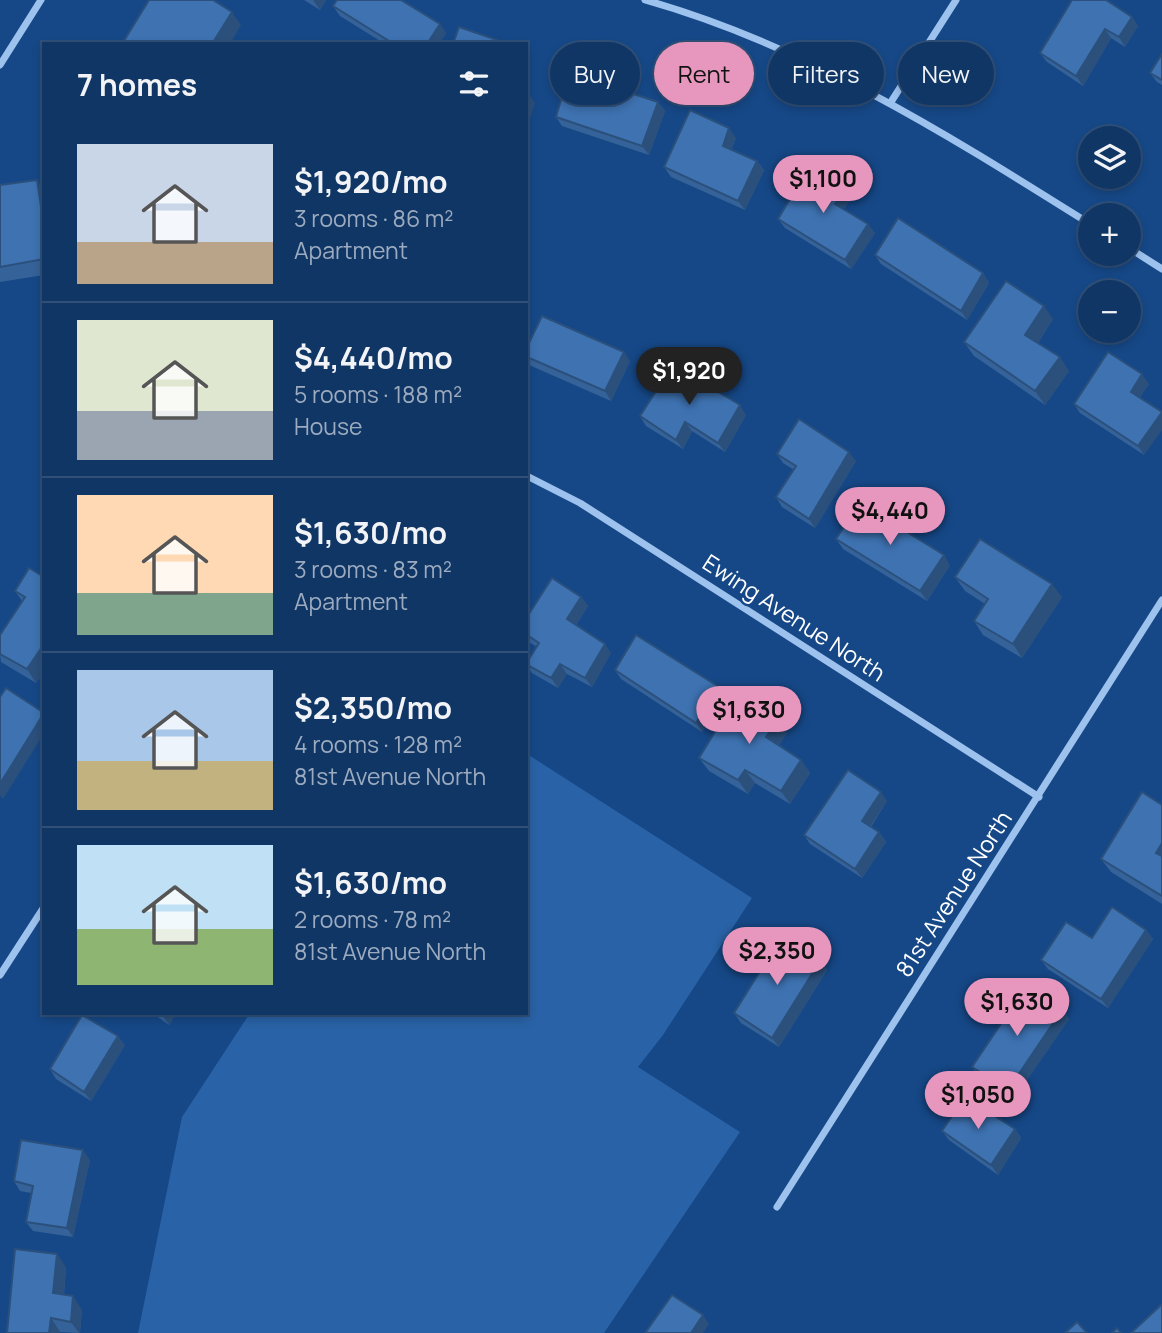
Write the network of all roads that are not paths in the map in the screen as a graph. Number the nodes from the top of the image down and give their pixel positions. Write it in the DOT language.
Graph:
graph roads {
  1 [pos="41,0"];
  2 [pos="645,0"];
  3 [pos="956,0"];
  4 [pos="0,65"];
  5 [pos="891,102"];
  6 [pos="1078,217"];
  7 [pos="1141,256"];
  8 [pos="1162,269"];
  9 [pos="528,477"];
  10 [pos="1162,600"];
  11 [pos="1038,797"];
  12 [pos="42,910"];
  13 [pos="0,975"];
  14 [pos="777,1207"];
  1 -- 4 [label="street"];
  2 -- 5 [label="street"];
  3 -- 5 [label="street"];
  5 -- 6 [label="street"];
  7 -- 8 [label="street"];
  9 -- 11 [label="street, Ewing Avenue North"];
  10 -- 11 [label="street, 81st Avenue North"];
  11 -- 14 [label="street, 81st Avenue North"];
  12 -- 13 [label="street"];
}
